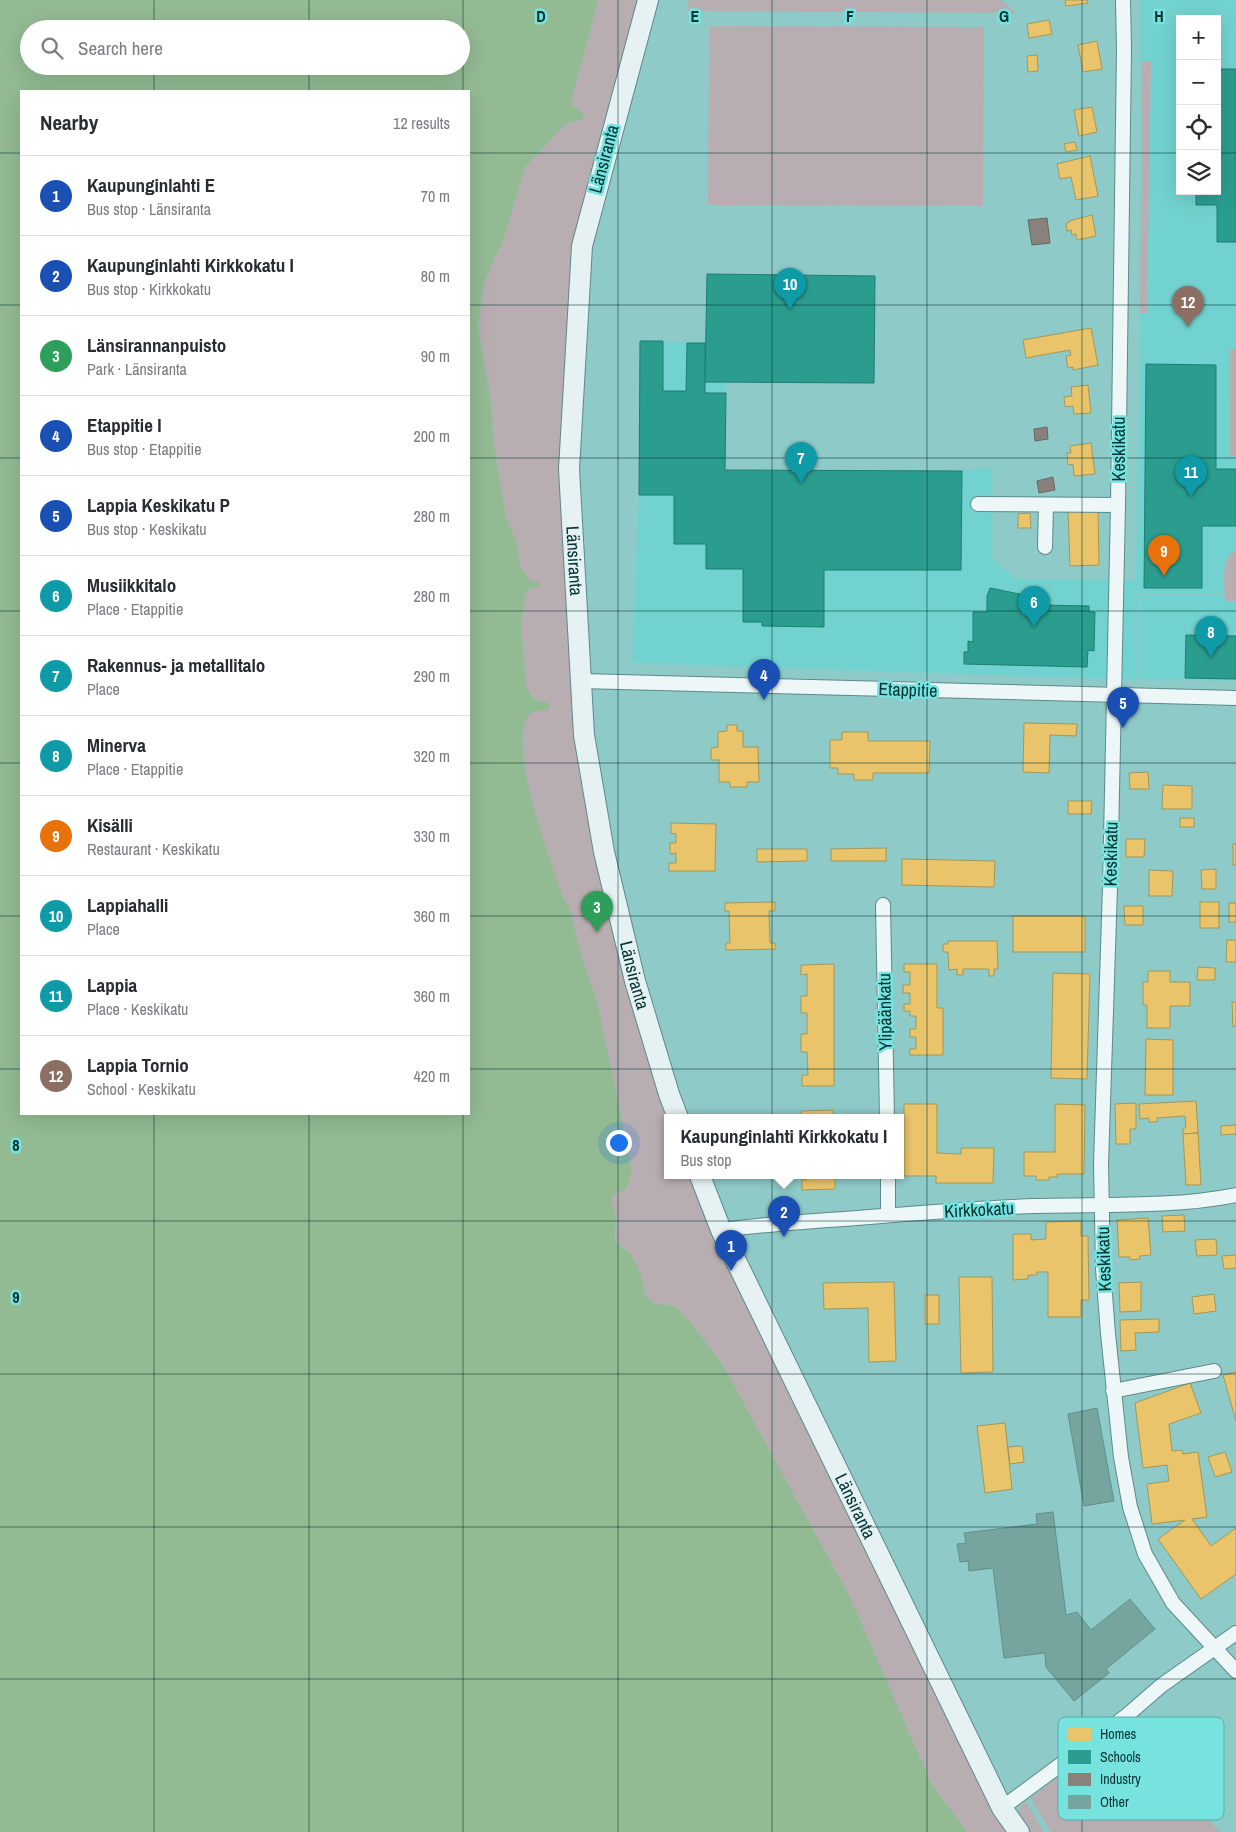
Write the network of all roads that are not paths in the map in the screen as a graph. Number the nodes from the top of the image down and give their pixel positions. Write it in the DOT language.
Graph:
graph roads {
  1 [pos="648,0"];
  2 [pos="1123,0"];
  3 [pos="978,504"];
  4 [pos="1046,505"];
  5 [pos="1118,505"];
  6 [pos="1045,548"];
  7 [pos="581,681"];
  8 [pos="1114,696"];
  9 [pos="1236,698"];
  10 [pos="883,905"];
  11 [pos="676,1114"];
  12 [pos="887,1114"];
  13 [pos="701,1179"];
  14 [pos="888,1179"];
  15 [pos="1236,1195"];
  16 [pos="1102,1206"];
  17 [pos="888,1215"];
  18 [pos="721,1230"];
  19 [pos="1214,1371"];
  20 [pos="1113,1391"];
  21 [pos="1236,1633"];
  22 [pos="1214,1647"];
  23 [pos="1236,1672"];
  24 [pos="1125,1717"];
  25 [pos="1058,1767"];
  26 [pos="1002,1808"];
  27 [pos="1018,1832"];
  1 -- 7 [label="street, Länsiranta"];
  2 -- 5 [label="street, Keskikatu"];
  3 -- 4 [label="street"];
  4 -- 5 [label="street"];
  4 -- 6 [label="street"];
  5 -- 8 [label="street, Keskikatu"];
  7 -- 8 [label="street, Etappitie"];
  7 -- 11 [label="street, Länsiranta"];
  8 -- 9 [label="street, Etappitie"];
  8 -- 16 [label="street, Keskikatu"];
  10 -- 12 [label="street, Ylipäänkatu"];
  13 -- 18 [label="street, Länsiranta"];
  14 -- 17 [label="street"];
  15 -- 16 [label="street, Kirkkokatu"];
  16 -- 17 [label="street, Kirkkokatu"];
  16 -- 20 [label="street, Keskikatu"];
  17 -- 18 [label="street, Kirkkokatu"];
  18 -- 26 [label="street, Länsiranta"];
  19 -- 20 [label="street"];
  20 -- 22 [label="street, Keskikatu"];
  21 -- 22 [label="street"];
  22 -- 23 [label="street, Keskikatu"];
  22 -- 24 [label="street"];
  25 -- 26 [label="street"];
  26 -- 27 [label="street, Länsiranta"];
}
